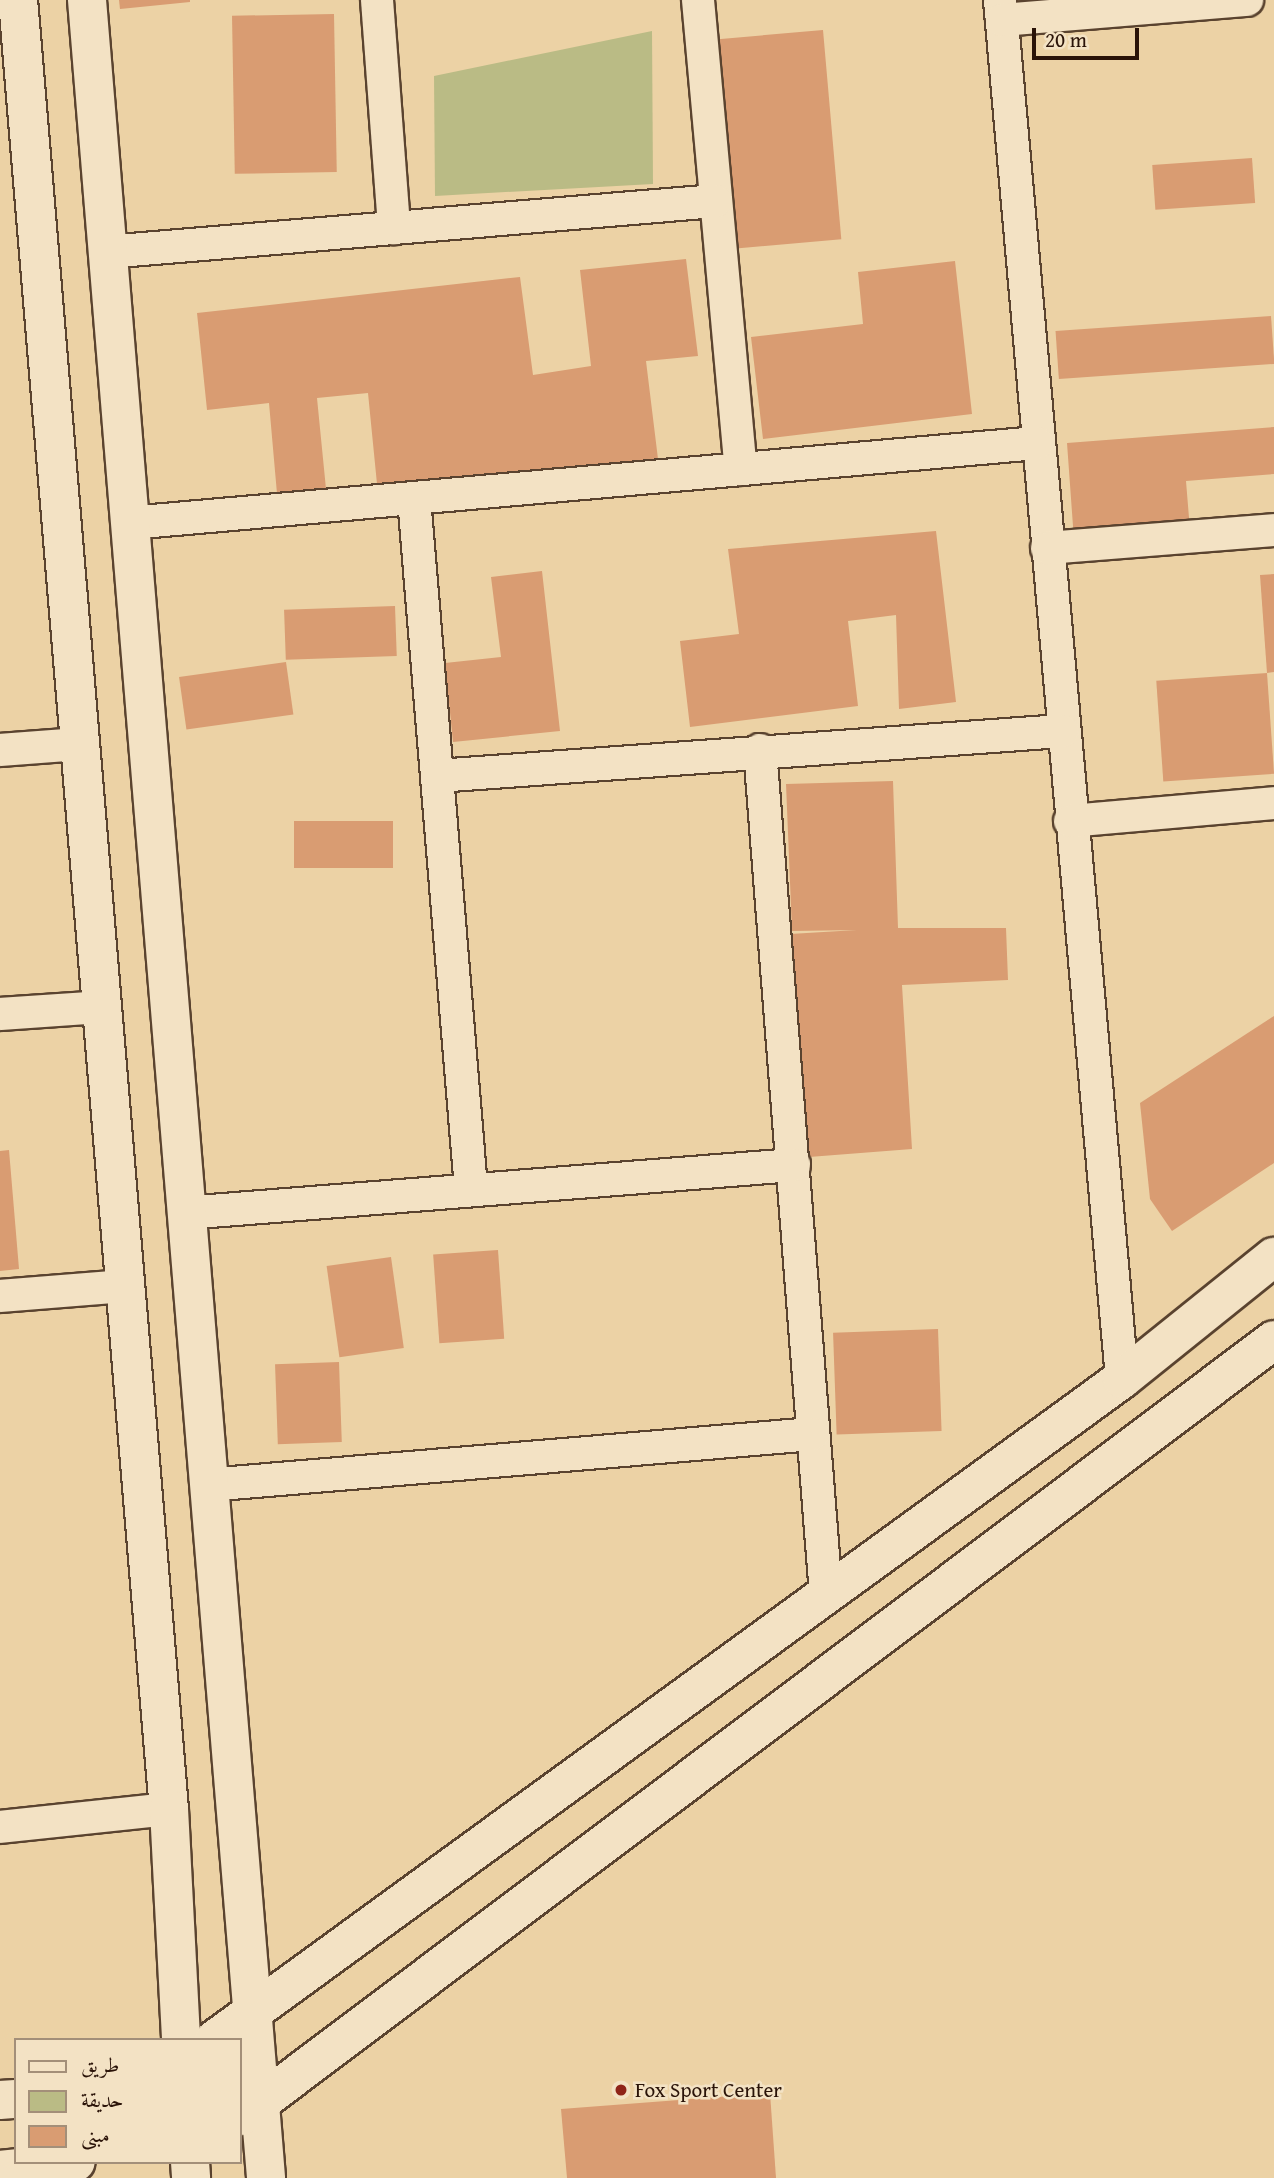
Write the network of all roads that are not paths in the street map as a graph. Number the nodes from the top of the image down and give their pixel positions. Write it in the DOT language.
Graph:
graph roads {
  1 [pos="87,0"];
  2 [pos="377,0"];
  3 [pos="698,0"];
  4 [pos="1247,0"];
  5 [pos="1001,10"];
  6 [pos="13,16"];
  7 [pos="716,201"];
  8 [pos="394,228"];
  9 [pos="107,252"];
  10 [pos="1037,443"];
  11 [pos="741,469"];
  12 [pos="414,498"];
  13 [pos="130,523"];
  14 [pos="1274,530"];
  15 [pos="1047,548"];
  16 [pos="1062,731"];
  17 [pos="80,744"];
  18 [pos="0,750"];
  19 [pos="760,750"];
  20 [pos="437,776"];
  21 [pos="1274,803"];
  22 [pos="1070,821"];
  23 [pos="103,1007"];
  24 [pos="0,1014"];
  25 [pos="794,1165"];
  26 [pos="471,1188"];
  27 [pos="186,1213"];
  28 [pos="1274,1257"];
  29 [pos="125,1286"];
  30 [pos="0,1297"];
  31 [pos="1274,1340"];
  32 [pos="1122,1379"];
  33 [pos="813,1434"];
  34 [pos="208,1485"];
  35 [pos="826,1595"];
  36 [pos="169,1809"];
  37 [pos="0,1827"];
  38 [pos="250,2016"];
  39 [pos="181,2038"];
  40 [pos="217,2038"];
  41 [pos="249,2111"];
  42 [pos="57,2164"];
  43 [pos="0,2170"];
  44 [pos="266,2178"];
  1 -- 9 [label="street"];
  2 -- 8 [label="street"];
  3 -- 7 [label="street"];
  4 -- 5 [label="street"];
  5 -- 10 [label="street"];
  6 -- 17 [label="street"];
  7 -- 8 [label="street"];
  7 -- 11 [label="street"];
  8 -- 9 [label="street"];
  9 -- 13 [label="street"];
  10 -- 11 [label="street"];
  10 -- 15 [label="street"];
  11 -- 12 [label="street"];
  12 -- 13 [label="street"];
  12 -- 20 [label="street"];
  13 -- 27 [label="street"];
  14 -- 15 [label="street"];
  15 -- 16 [label="street"];
  16 -- 19 [label="street"];
  16 -- 22 [label="street"];
  17 -- 18 [label="street"];
  17 -- 23 [label="street"];
  19 -- 20 [label="street"];
  19 -- 25 [label="street"];
  20 -- 26 [label="street"];
  21 -- 22 [label="street"];
  22 -- 32 [label="street"];
  23 -- 24 [label="street"];
  23 -- 29 [label="street"];
  25 -- 26 [label="street"];
  25 -- 33 [label="street"];
  26 -- 27 [label="street"];
  27 -- 34 [label="street"];
  28 -- 32 [label="street"];
  29 -- 30 [label="street"];
  29 -- 36 [label="street"];
  31 -- 41 [label="street"];
  32 -- 35 [label="street"];
  33 -- 34 [label="street"];
  33 -- 35 [label="street"];
  34 -- 38 [label="street"];
  35 -- 38 [label="street"];
  36 -- 37 [label="street"];
  36 -- 39 [label="street"];
  38 -- 40 [label="street"];
  38 -- 41 [label="street"];
  41 -- 44 [label="street"];
  42 -- 43 [label="street"];
}
